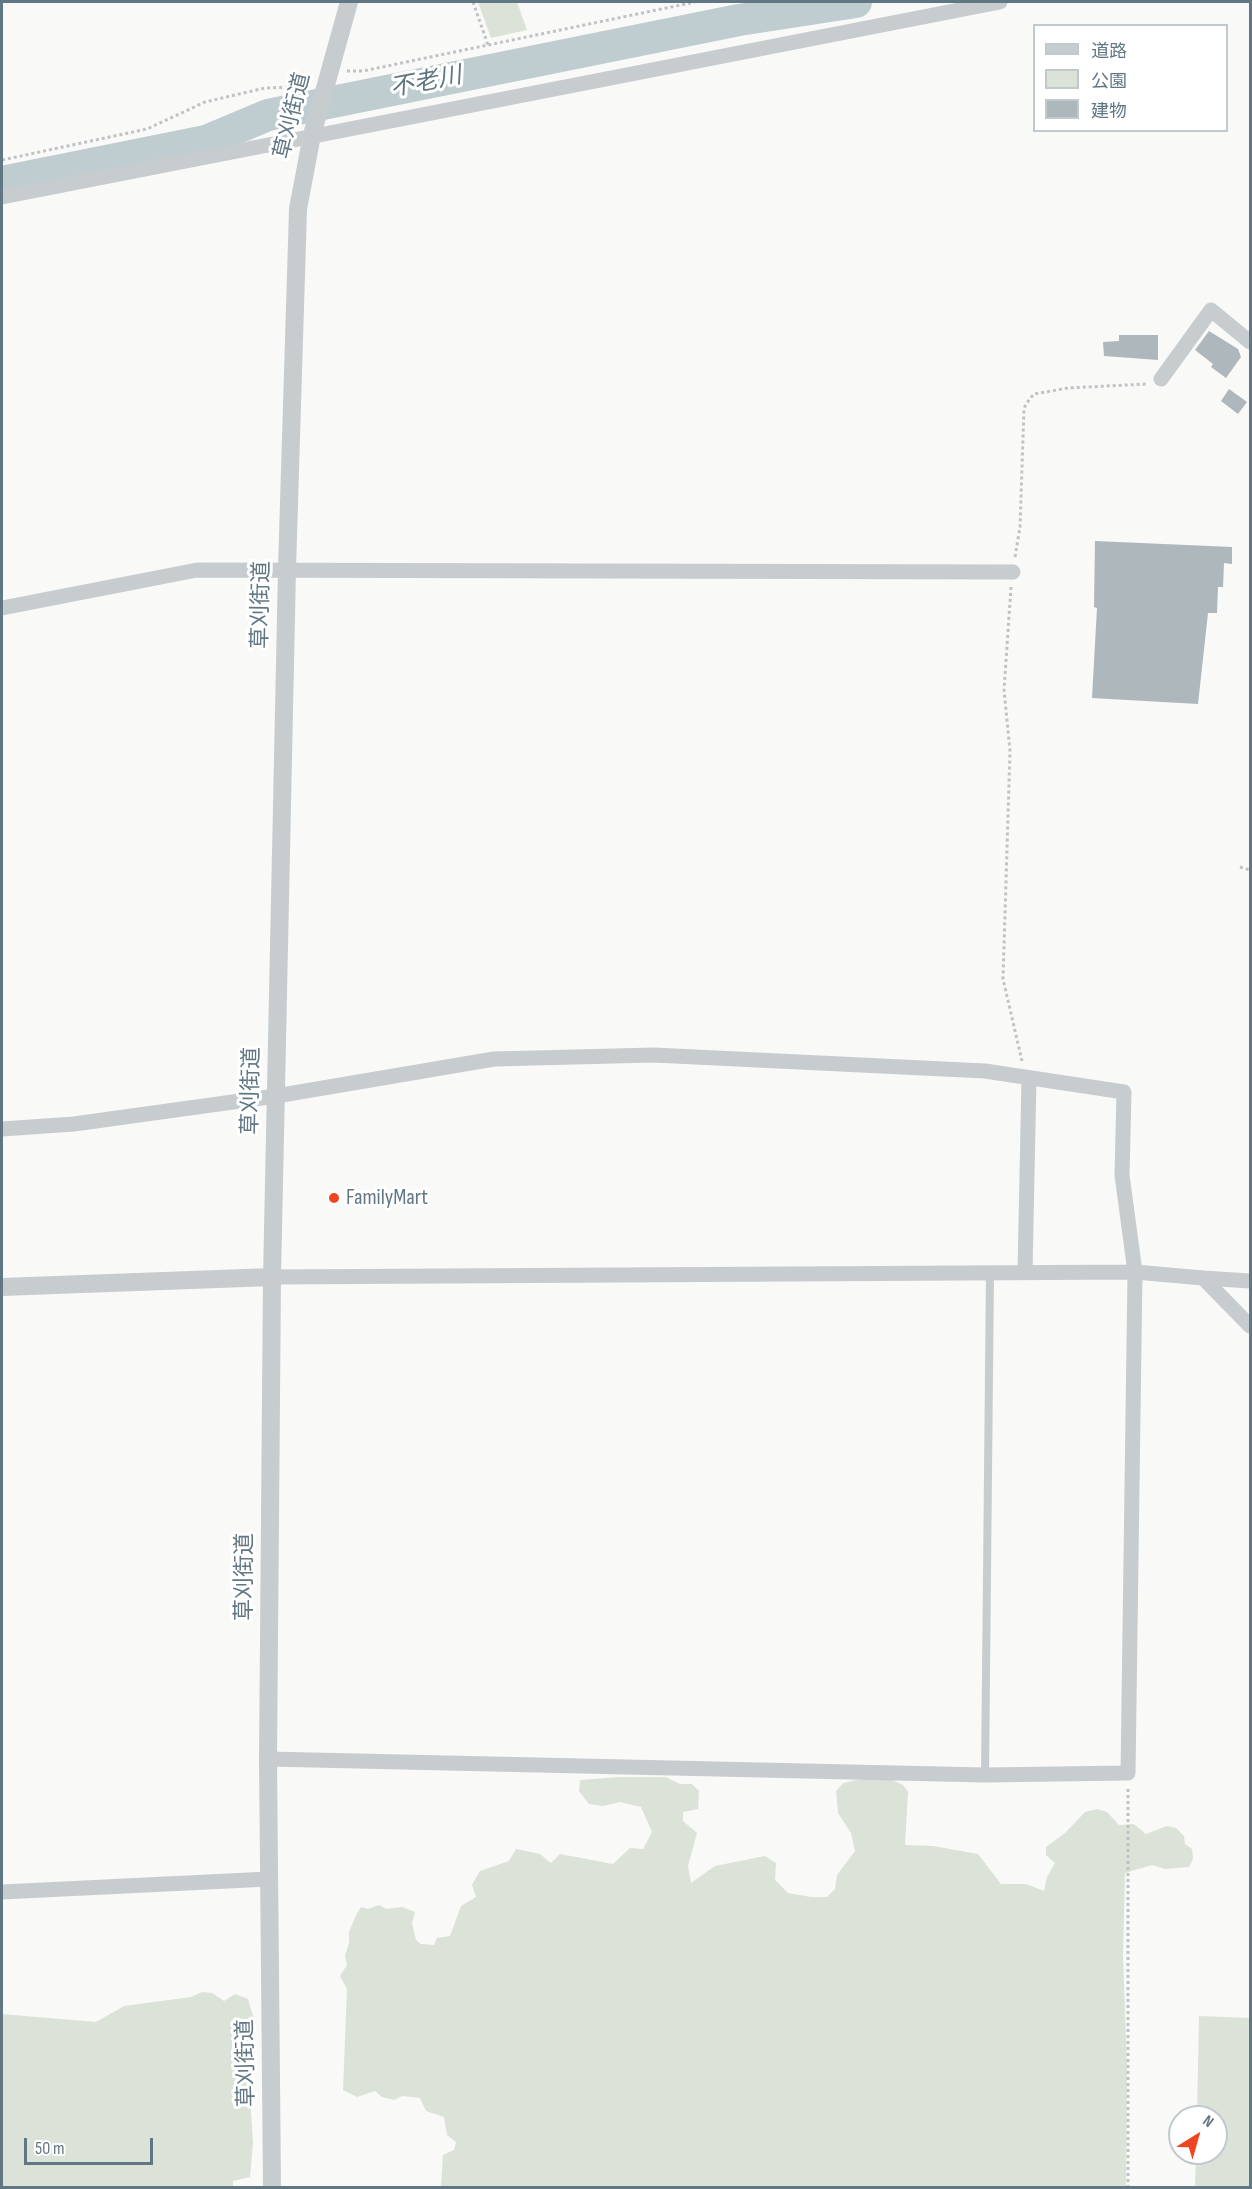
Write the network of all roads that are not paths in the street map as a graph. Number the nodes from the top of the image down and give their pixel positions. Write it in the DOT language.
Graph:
graph roads {
  1 [pos="348,2"];
  2 [pos="1000,2"];
  3 [pos="314,130"];
  4 [pos="2,196"];
  5 [pos="1251,342"];
  6 [pos="1161,379"];
  7 [pos="287,569"];
  8 [pos="1012,572"];
  9 [pos="2,608"];
  10 [pos="1027,1077"];
  11 [pos="276,1096"];
  12 [pos="2,1129"];
  13 [pos="1025,1272"];
  14 [pos="1135,1272"];
  15 [pos="990,1274"];
  16 [pos="272,1277"];
  17 [pos="1203,1278"];
  18 [pos="1251,1281"];
  19 [pos="2,1287"];
  20 [pos="1251,1326"];
  21 [pos="268,1759"];
  22 [pos="985,1775"];
  23 [pos="269,1879"];
  24 [pos="2,1892"];
  25 [pos="272,2187"];
  1 -- 3 [label="street, 草刈街道"];
  2 -- 3 [label="street"];
  3 -- 4 [label="street"];
  3 -- 7 [label="street, 草刈街道"];
  5 -- 6 [label="street"];
  7 -- 8 [label="street"];
  7 -- 9 [label="street"];
  7 -- 11 [label="street, 草刈街道"];
  10 -- 11 [label="street"];
  10 -- 13 [label="street"];
  10 -- 14 [label="street"];
  11 -- 12 [label="street"];
  11 -- 16 [label="street, 草刈街道"];
  13 -- 14 [label="street"];
  13 -- 15 [label="street"];
  14 -- 17 [label="street"];
  14 -- 22 [label="street"];
  15 -- 16 [label="street"];
  15 -- 22 [label="lane"];
  16 -- 19 [label="street"];
  16 -- 21 [label="street, 草刈街道"];
  17 -- 18 [label="street"];
  17 -- 20 [label="street"];
  21 -- 22 [label="street"];
  21 -- 23 [label="street, 草刈街道"];
  23 -- 24 [label="street"];
  23 -- 25 [label="street, 草刈街道"];
}
